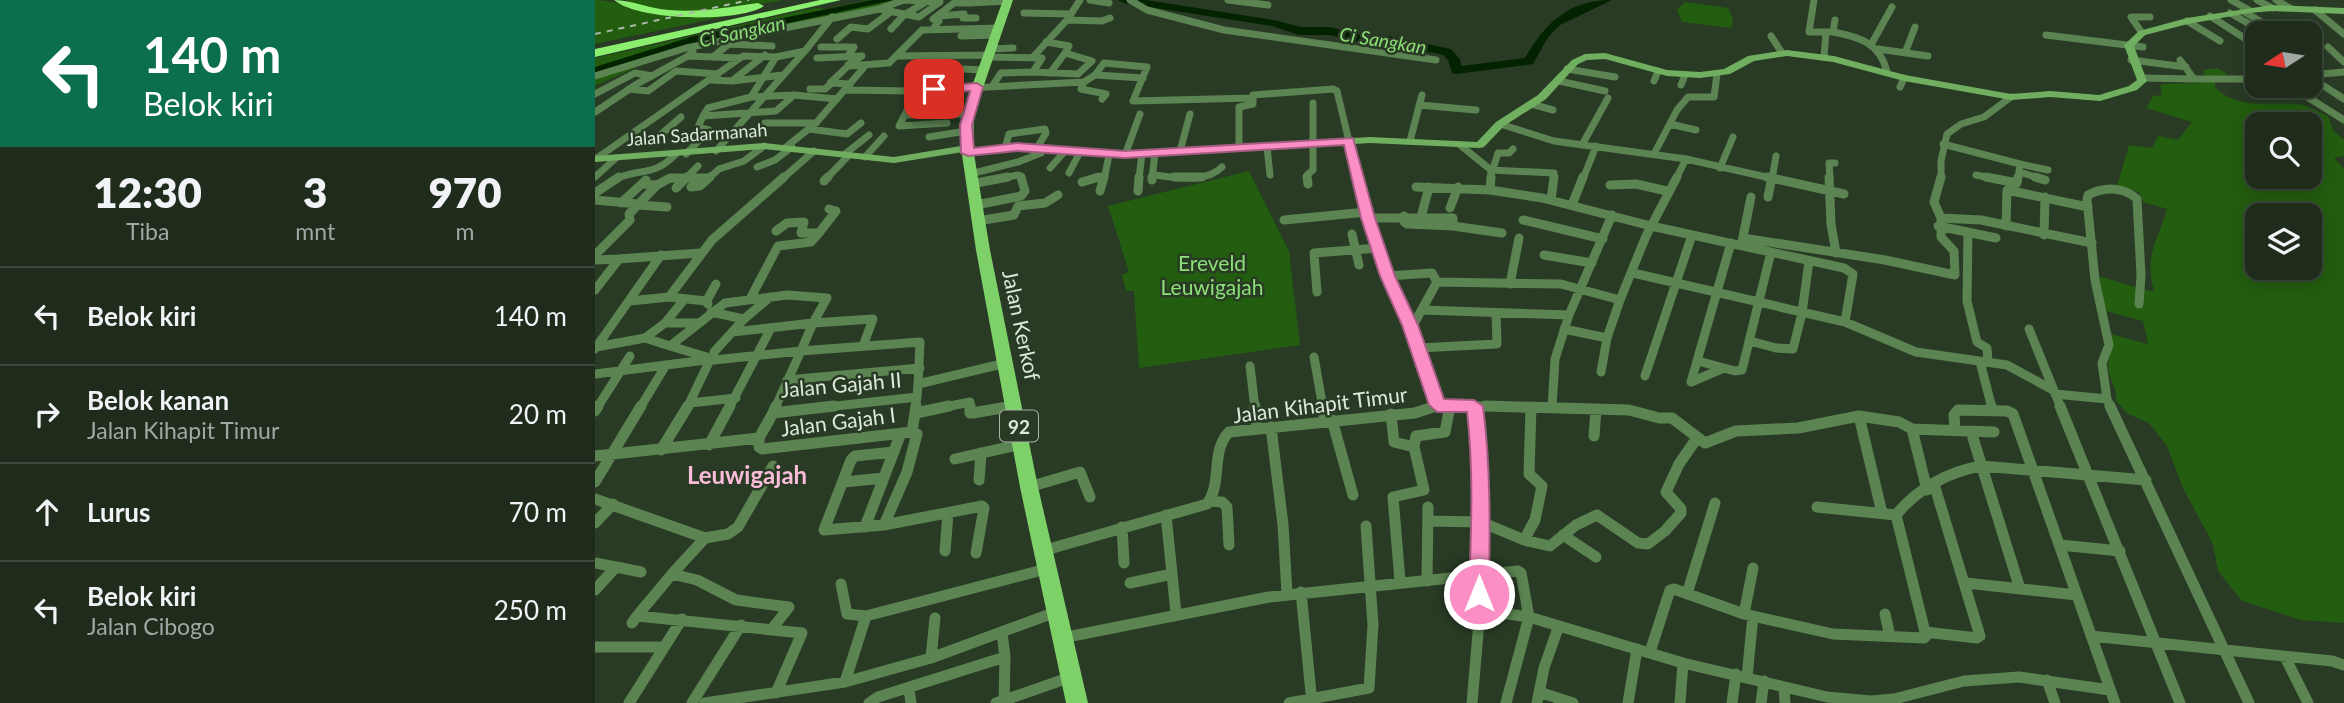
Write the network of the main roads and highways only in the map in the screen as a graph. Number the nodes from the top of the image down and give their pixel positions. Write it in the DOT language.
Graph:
graph roads {
  1 [pos="620,0"];
  2 [pos="791,0"];
  3 [pos="807,0"];
  4 [pos="835,0"];
  5 [pos="1008,1"];
  6 [pos="595,47"];
  7 [pos="595,54"];
  8 [pos="1077,703"];
  1 -- 2 [label="highway"];
  3 -- 6 [label="highway"];
  4 -- 7 [label="highway"];
  5 -- 8 [label="main road, Jalan Kerkof / 92"];
}
